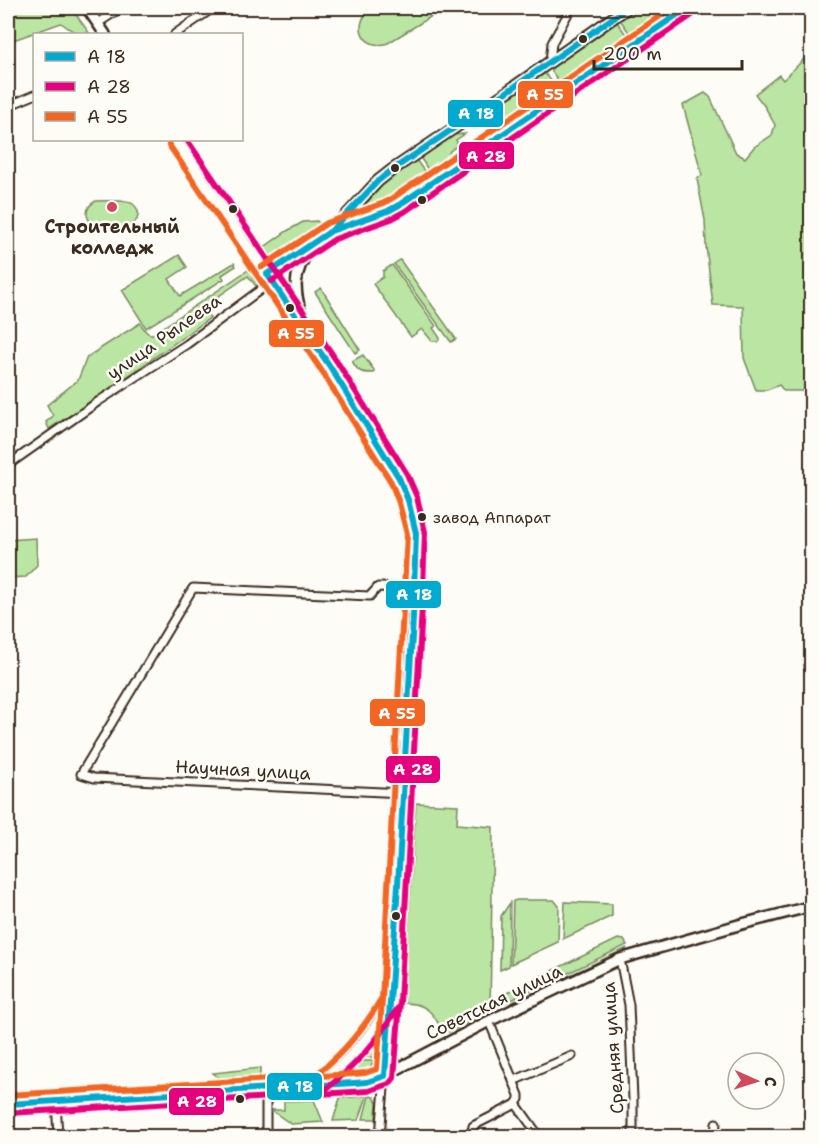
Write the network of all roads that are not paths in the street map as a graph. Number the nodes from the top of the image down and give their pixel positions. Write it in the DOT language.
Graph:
graph roads {
  1 [pos="87,8"];
  2 [pos="121,8"];
  3 [pos="213,8"];
  4 [pos="571,8"];
  5 [pos="627,8"];
  6 [pos="687,8"];
  7 [pos="98,23"];
  8 [pos="104,33"];
  9 [pos="176,33"];
  10 [pos="550,62"];
  11 [pos="33,95"];
  12 [pos="8,106"];
  13 [pos="177,141"];
  14 [pos="331,231"];
  15 [pos="318,240"];
  16 [pos="267,274"];
  17 [pos="309,336"];
  18 [pos="8,465"];
  19 [pos="414,588"];
  20 [pos="403,793"];
  21 [pos="812,906"];
  22 [pos="620,959"];
  23 [pos="391,1001"];
  24 [pos="489,1021"];
  25 [pos="572,1056"];
  26 [pos="384,1076"];
  27 [pos="513,1081"];
  28 [pos="317,1085"];
  29 [pos="266,1088"];
  30 [pos="56,1101"];
  31 [pos="8,1104"];
  32 [pos="516,1104"];
  33 [pos="716,1124"];
  34 [pos="58,1137"];
  35 [pos="266,1137"];
  36 [pos="380,1137"];
  37 [pos="475,1137"];
  38 [pos="539,1137"];
  39 [pos="633,1137"];
  40 [pos="715,1137"];
  1 -- 7 [label="main road"];
  2 -- 7 [label="street"];
  3 -- 9 [label="street"];
  4 -- 10 [label="street"];
  5 -- 10 [label="main road, улица Рылеева"];
  6 -- 14 [label="main road, улица Рылеева"];
  7 -- 8 [label="main road"];
  10 -- 14 [label="main road, улица Рылеева"];
  11 -- 12 [label="street"];
  13 -- 16 [label="main road"];
  14 -- 15 [label="main road, улица Рылеева"];
  15 -- 16 [label="main road, улица Рылеева"];
  15 -- 17 [label="main road"];
  16 -- 17 [label="main road"];
  16 -- 18 [label="street, улица Рылеева"];
  17 -- 19 [label="main road"];
  19 -- 20 [label="main road"];
  19 -- 20 [label="street, Научная улица"];
  20 -- 23 [label="main road"];
  21 -- 22 [label="main road, Советская улица"];
  22 -- 24 [label="main road, Советская улица"];
  22 -- 39 [label="street, Средняя улица"];
  23 -- 26 [label="main road"];
  23 -- 28 [label="main road"];
  24 -- 26 [label="main road, Советская улица"];
  24 -- 27 [label="street"];
  25 -- 27 [label="street"];
  26 -- 28 [label="main road, Советская улица"];
  26 -- 36 [label="street"];
  27 -- 32 [label="street"];
  28 -- 29 [label="main road, Советская улица"];
  29 -- 30 [label="main road, Советская улица"];
  29 -- 35 [label="street"];
  30 -- 31 [label="main road, Советская улица"];
  30 -- 34 [label="street"];
  32 -- 37 [label="street"];
  32 -- 38 [label="street"];
  33 -- 40 [label="street"];
}
